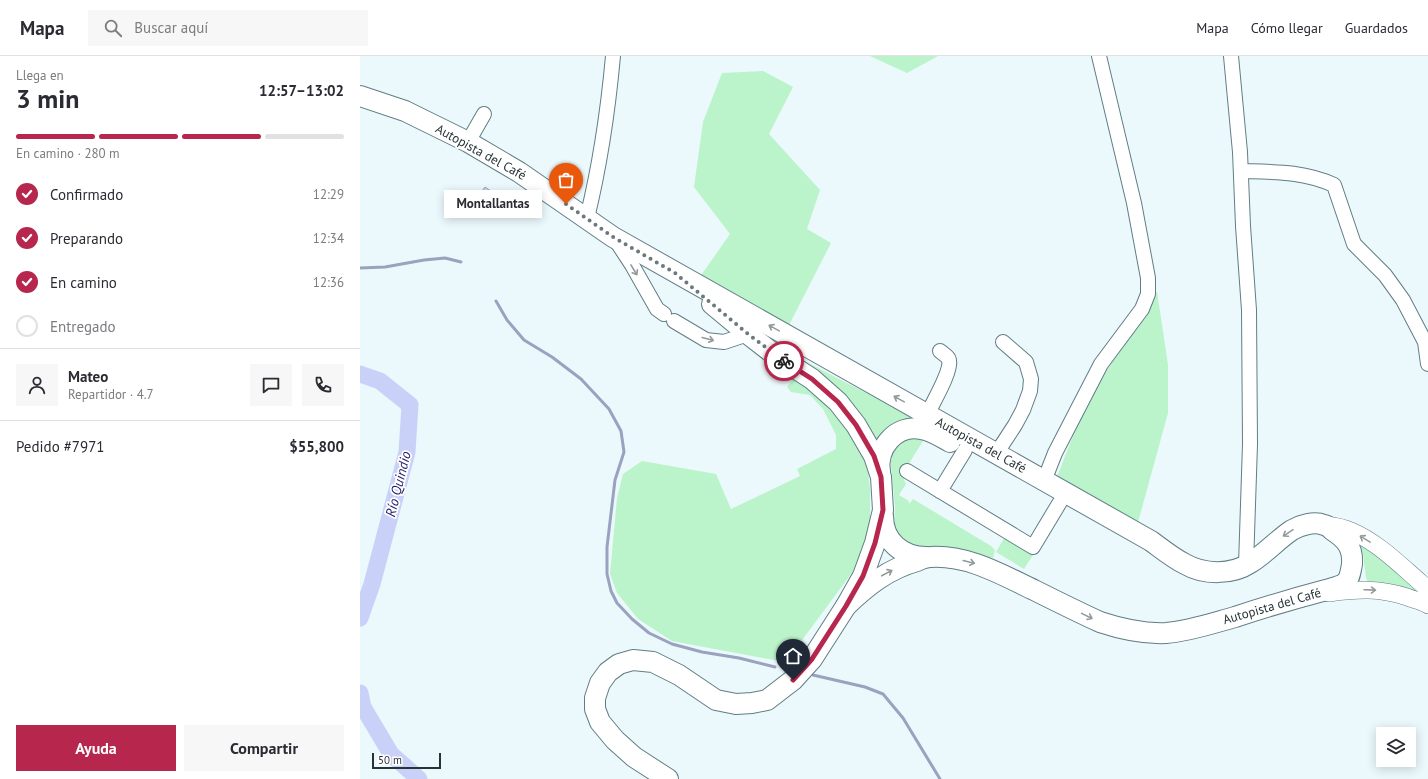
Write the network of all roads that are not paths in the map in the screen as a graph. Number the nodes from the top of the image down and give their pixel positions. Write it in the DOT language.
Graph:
graph roads {
  1 [pos="613,56"];
  2 [pos="1099,56"];
  3 [pos="1231,56"];
  4 [pos="360,96"];
  5 [pos="484,114"];
  6 [pos="468,142"];
  7 [pos="1241,171"];
  8 [pos="587,218"];
  9 [pos="613,237"];
  10 [pos="675,273"];
  11 [pos="748,334"];
  12 [pos="1003,342"];
  13 [pos="940,351"];
  14 [pos="1428,364"];
  15 [pos="927,415"];
  16 [pos="965,450"];
  17 [pos="996,454"];
  18 [pos="908,471"];
  19 [pos="881,477"];
  20 [pos="1044,481"];
  21 [pos="940,491"];
  22 [pos="1060,502"];
  23 [pos="883,510"];
  24 [pos="1324,525"];
  25 [pos="930,557"];
  26 [pos="1175,559"];
  27 [pos="1246,565"];
  28 [pos="1428,590"];
  29 [pos="1303,596"];
  30 [pos="1428,605"];
  31 [pos="846,606"];
  32 [pos="668,779"];
  1 -- 8 [label="street"];
  2 -- 20 [label="street"];
  3 -- 7 [label="street"];
  4 -- 6 [label="highway, Autopista del Café"];
  5 -- 6 [label="street"];
  6 -- 8 [label="highway, Autopista del Café"];
  7 -- 14 [label="street"];
  7 -- 27 [label="street"];
  8 -- 9 [label="highway, Autopista del Café"];
  9 -- 10 [label="highway, Autopista del Café"];
  9 -- 11 [label="street, one-way"];
  10 -- 11 [label="highway, Autopista del Café"];
  15 -- 10 [label="highway, Autopista del Café, one-way"];
  11 -- 19 [label="highway, Autopista del Café"];
  12 -- 17 [label="street"];
  13 -- 15 [label="street"];
  15 -- 17 [label="highway, Autopista del Café"];
  16 -- 19 [label="highway"];
  16 -- 21 [label="street"];
  16 -- 22 [label="highway"];
  17 -- 20 [label="highway, Autopista del Café"];
  18 -- 21 [label="street"];
  19 -- 23 [label="highway, Autopista del Café"];
  20 -- 26 [label="highway, Autopista del Café"];
  21 -- 22 [label="street"];
  22 -- 26 [label="highway"];
  23 -- 25 [label="highway"];
  23 -- 31 [label="highway, Autopista del Café"];
  24 -- 27 [label="highway, Autopista del Café, one-way"];
  28 -- 24 [label="main road, one-way"];
  24 -- 29 [label="highway, Autopista del Café"];
  25 -- 29 [label="highway, Autopista del Café, one-way"];
  31 -- 25 [label="highway, Autopista del Café, one-way"];
  26 -- 27 [label="highway, Autopista del Café"];
  29 -- 30 [label="main road, one-way"];
  31 -- 32 [label="highway"];
}
